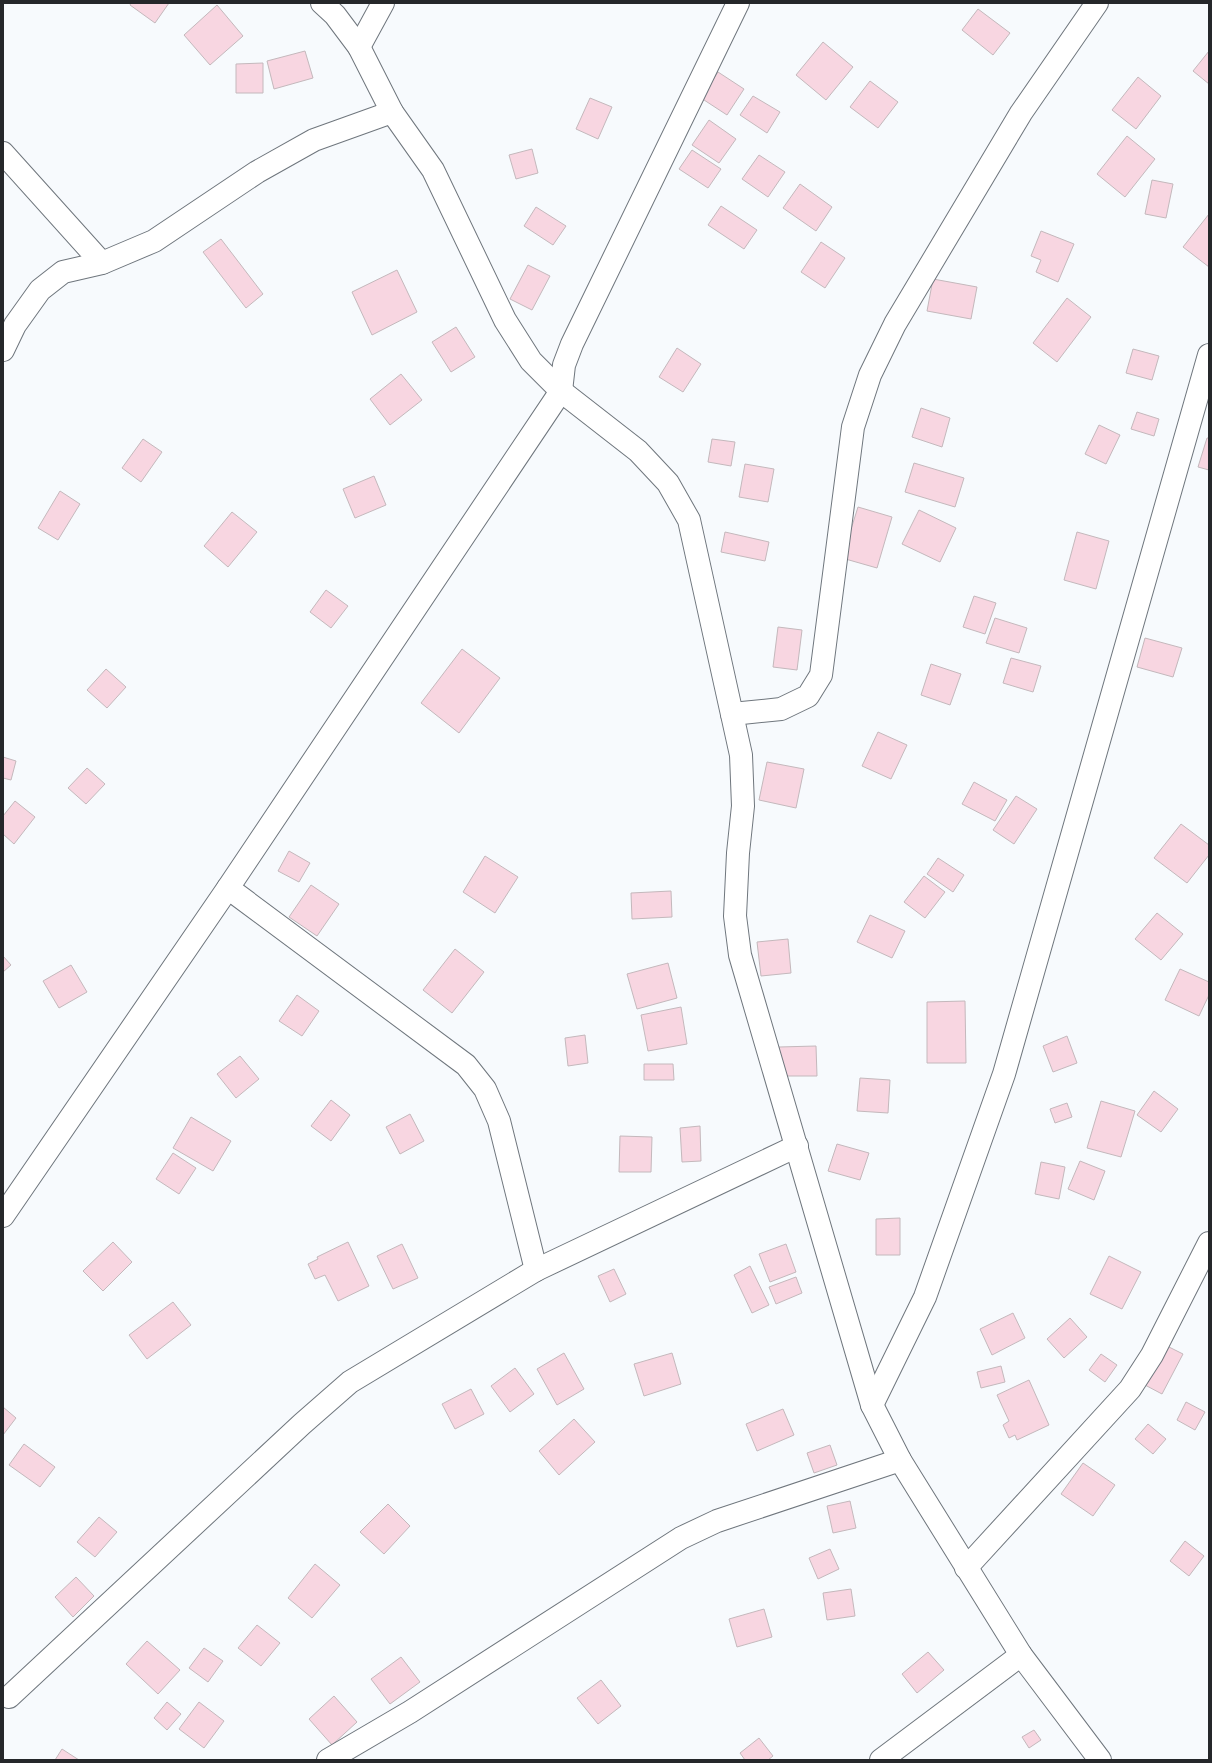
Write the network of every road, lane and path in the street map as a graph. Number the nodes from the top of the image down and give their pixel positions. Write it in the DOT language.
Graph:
graph roads {
  1 [pos="322,3"];
  2 [pos="383,3"];
  3 [pos="738,3"];
  4 [pos="1097,3"];
  5 [pos="359,47"];
  6 [pos="392,112"];
  7 [pos="3,153"];
  8 [pos="102,264"];
  9 [pos="3,350"];
  10 [pos="1209,355"];
  11 [pos="562,391"];
  12 [pos="732,714"];
  13 [pos="228,888"];
  14 [pos="797,1146"];
  15 [pos="3,1216"];
  16 [pos="1209,1243"];
  17 [pos="536,1270"];
  18 [pos="872,1405"];
  19 [pos="900,1460"];
  20 [pos="966,1568"];
  21 [pos="1021,1655"];
  22 [pos="9,1697"];
  23 [pos="328,1760"];
  24 [pos="880,1760"];
  25 [pos="1100,1760"];
  1 -- 5 [label="street"];
  2 -- 5 [label="street"];
  3 -- 11 [label="street"];
  4 -- 12 [label="street"];
  5 -- 6 [label="street"];
  6 -- 8 [label="street"];
  6 -- 11 [label="street"];
  7 -- 8 [label="street"];
  8 -- 9 [label="street"];
  10 -- 18 [label="street"];
  11 -- 12 [label="street"];
  11 -- 13 [label="street"];
  12 -- 14 [label="street"];
  13 -- 15 [label="street"];
  13 -- 17 [label="street"];
  14 -- 17 [label="street"];
  14 -- 18 [label="street"];
  16 -- 20 [label="street"];
  17 -- 22 [label="street"];
  18 -- 19 [label="street"];
  19 -- 20 [label="street"];
  19 -- 23 [label="street"];
  20 -- 21 [label="street"];
  21 -- 24 [label="street"];
  21 -- 25 [label="street"];
}
